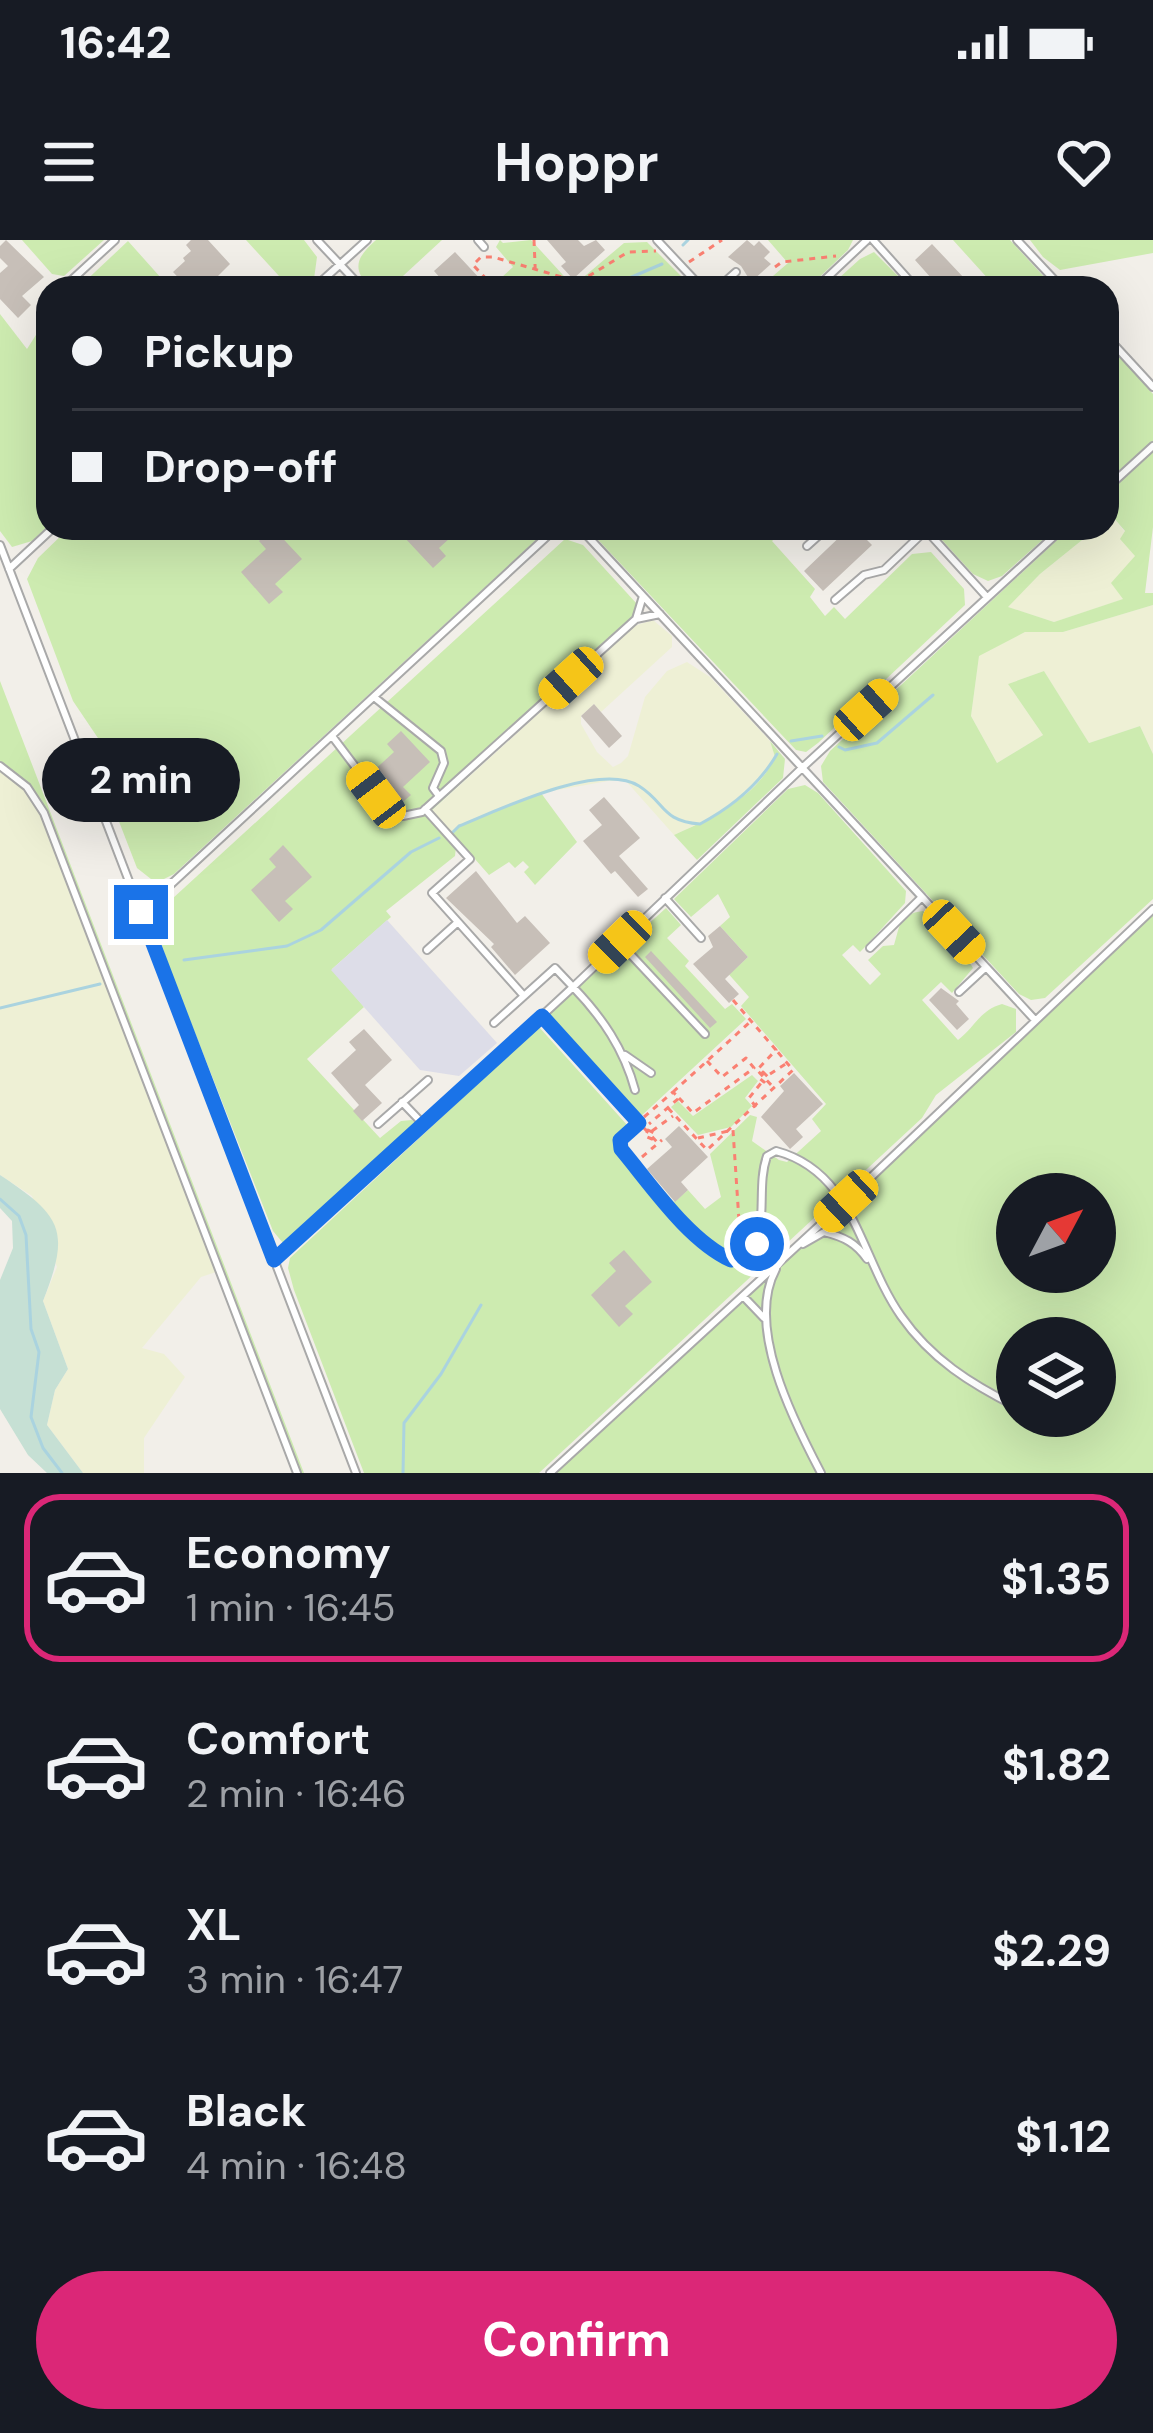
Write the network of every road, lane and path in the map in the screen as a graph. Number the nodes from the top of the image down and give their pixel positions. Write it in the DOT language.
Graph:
graph roads {
  1 [pos="115,240"];
  2 [pos="316,240"];
  3 [pos="367,240"];
  4 [pos="534,240"];
  5 [pos="657,240"];
  6 [pos="722,240"];
  7 [pos="870,240"];
  8 [pos="1017,240"];
  9 [pos="669,253"];
  10 [pos="848,258"];
  11 [pos="340,264"];
  12 [pos="681,266"];
  13 [pos="775,267"];
  14 [pos="534,269"];
  15 [pos="736,272"];
  16 [pos="76,276"];
  17 [pos="327,276"];
  18 [pos="351,276"];
  19 [pos="484,276"];
  20 [pos="535,276"];
  21 [pos="558,276"];
  22 [pos="589,276"];
  23 [pos="691,276"];
  24 [pos="732,276"];
  25 [pos="829,276"];
  26 [pos="904,276"];
  27 [pos="1051,276"];
  28 [pos="1119,350"];
  29 [pos="1153,387"];
  30 [pos="1153,446"];
  31 [pos="1119,477"];
  32 [pos="40,540"];
  33 [pos="543,540"];
  34 [pos="591,540"];
  35 [pos="814,540"];
  36 [pos="914,540"];
  37 [pos="935,540"];
  38 [pos="1050,540"];
  39 [pos="0,545"];
  40 [pos="807,546"];
  41 [pos="9,569"];
  42 [pos="643,596"];
  43 [pos="987,597"];
  44 [pos="835,600"];
  45 [pos="660,614"];
  46 [pos="636,619"];
  47 [pos="374,697"];
  48 [pos="332,736"];
  49 [pos="0,766"];
  50 [pos="802,767"];
  51 [pos="440,796"];
  52 [pos="425,809"];
  53 [pos="922,897"];
  54 [pos="665,898"];
  55 [pos="1153,909"];
  56 [pos="141,912"];
  57 [pos="458,922"];
  58 [pos="701,938"];
  59 [pos="620,942"];
  60 [pos="870,948"];
  61 [pos="427,950"];
  62 [pos="986,967"];
  63 [pos="572,987"];
  64 [pos="959,992"];
  65 [pos="524,996"];
  66 [pos="733,1000"];
  67 [pos="542,1016"];
  68 [pos="1034,1019"];
  69 [pos="752,1021"];
  70 [pos="494,1023"];
  71 [pos="705,1034"];
  72 [pos="776,1050"];
  73 [pos="626,1055"];
  74 [pos="707,1061"];
  75 [pos="787,1064"];
  76 [pos="651,1073"];
  77 [pos="766,1079"];
  78 [pos="428,1080"];
  79 [pos="774,1088"];
  80 [pos="635,1090"];
  81 [pos="673,1092"];
  82 [pos="679,1098"];
  83 [pos="403,1102"];
  84 [pos="756,1107"];
  85 [pos="668,1108"];
  86 [pos="674,1115"];
  87 [pos="378,1124"];
  88 [pos="424,1125"];
  89 [pos="733,1130"];
  90 [pos="650,1134"];
  91 [pos="697,1138"];
  92 [pos="624,1152"];
  93 [pos="640,1159"];
  94 [pos="846,1201"];
  95 [pos="739,1221"];
  96 [pos="788,1254"];
  97 [pos="274,1260"];
  98 [pos="873,1267"];
  99 [pos="743,1296"];
  100 [pos="764,1318"];
  101 [pos="996,1395"];
  102 [pos="297,1473"];
  103 [pos="356,1473"];
  104 [pos="550,1473"];
  105 [pos="821,1473"];
  1 -- 16 [label="lane"];
  2 -- 11 [label="lane"];
  3 -- 11 [label="lane"];
  4 -- 14 [label="path"];
  5 -- 9 [label="lane"];
  6 -- 12 [label="path"];
  7 -- 10 [label="lane"];
  7 -- 26 [label="lane"];
  8 -- 27 [label="lane"];
  9 -- 12 [label="lane"];
  9 -- 22 [label="path"];
  10 -- 13 [label="path"];
  10 -- 25 [label="lane"];
  11 -- 17 [label="lane"];
  11 -- 18 [label="lane"];
  12 -- 23 [label="lane"];
  14 -- 19 [label="path"];
  14 -- 20 [label="path"];
  14 -- 21 [label="path"];
  15 -- 24 [label="lane"];
  28 -- 29 [label="lane"];
  30 -- 31 [label="lane"];
  32 -- 41 [label="lane"];
  33 -- 47 [label="lane"];
  34 -- 42 [label="lane"];
  35 -- 40 [label="lane"];
  36 -- 44 [label="lane"];
  37 -- 43 [label="lane"];
  38 -- 43 [label="lane"];
  39 -- 41 [label="lane"];
  41 -- 56 [label="lane"];
  42 -- 45 [label="lane"];
  42 -- 46 [label="lane"];
  43 -- 50 [label="lane"];
  45 -- 46 [label="lane"];
  45 -- 50 [label="lane"];
  46 -- 51 [label="lane"];
  47 -- 48 [label="lane"];
  47 -- 51 [label="lane"];
  48 -- 52 [label="lane"];
  48 -- 56 [label="lane"];
  49 -- 102 [label="lane"];
  50 -- 53 [label="lane"];
  50 -- 54 [label="lane"];
  51 -- 52 [label="lane"];
  52 -- 57 [label="lane"];
  53 -- 60 [label="lane"];
  53 -- 62 [label="lane"];
  54 -- 58 [label="lane"];
  54 -- 59 [label="lane"];
  55 -- 68 [label="lane"];
  56 -- 97 [label="lane"];
  57 -- 61 [label="lane"];
  57 -- 65 [label="lane"];
  59 -- 63 [label="lane"];
  59 -- 71 [label="lane"];
  62 -- 64 [label="lane"];
  62 -- 68 [label="lane"];
  63 -- 65 [label="lane"];
  63 -- 67 [label="lane"];
  63 -- 73 [label="lane"];
  65 -- 70 [label="lane"];
  66 -- 69 [label="path"];
  67 -- 88 [label="lane"];
  67 -- 90 [label="lane"];
  68 -- 94 [label="lane"];
  69 -- 72 [label="path"];
  69 -- 74 [label="path"];
  72 -- 75 [label="path"];
  72 -- 77 [label="path"];
  73 -- 76 [label="lane"];
  73 -- 80 [label="lane"];
  74 -- 81 [label="path"];
  74 -- 82 [label="path"];
  75 -- 77 [label="path"];
  75 -- 79 [label="path"];
  77 -- 79 [label="path"];
  77 -- 84 [label="path"];
  78 -- 83 [label="lane"];
  79 -- 84 [label="path"];
  81 -- 82 [label="path"];
  81 -- 90 [label="path"];
  82 -- 85 [label="path"];
  83 -- 87 [label="lane"];
  83 -- 88 [label="lane"];
  84 -- 89 [label="path"];
  85 -- 86 [label="path"];
  85 -- 90 [label="path"];
  86 -- 90 [label="path"];
  86 -- 91 [label="path"];
  88 -- 97 [label="lane"];
  89 -- 91 [label="path"];
  89 -- 91 [label="path"];
  89 -- 95 [label="path"];
  90 -- 92 [label="path"];
  90 -- 92 [label="path"];
  90 -- 92 [label="lane"];
  90 -- 93 [label="path"];
  92 -- 94 [label="lane"];
  94 -- 96 [label="lane"];
  94 -- 98 [label="lane"];
  96 -- 98 [label="lane"];
  96 -- 99 [label="lane"];
  96 -- 100 [label="lane"];
  97 -- 103 [label="lane"];
  98 -- 101 [label="lane"];
  99 -- 100 [label="lane"];
  99 -- 104 [label="lane"];
  100 -- 105 [label="lane"];
}
